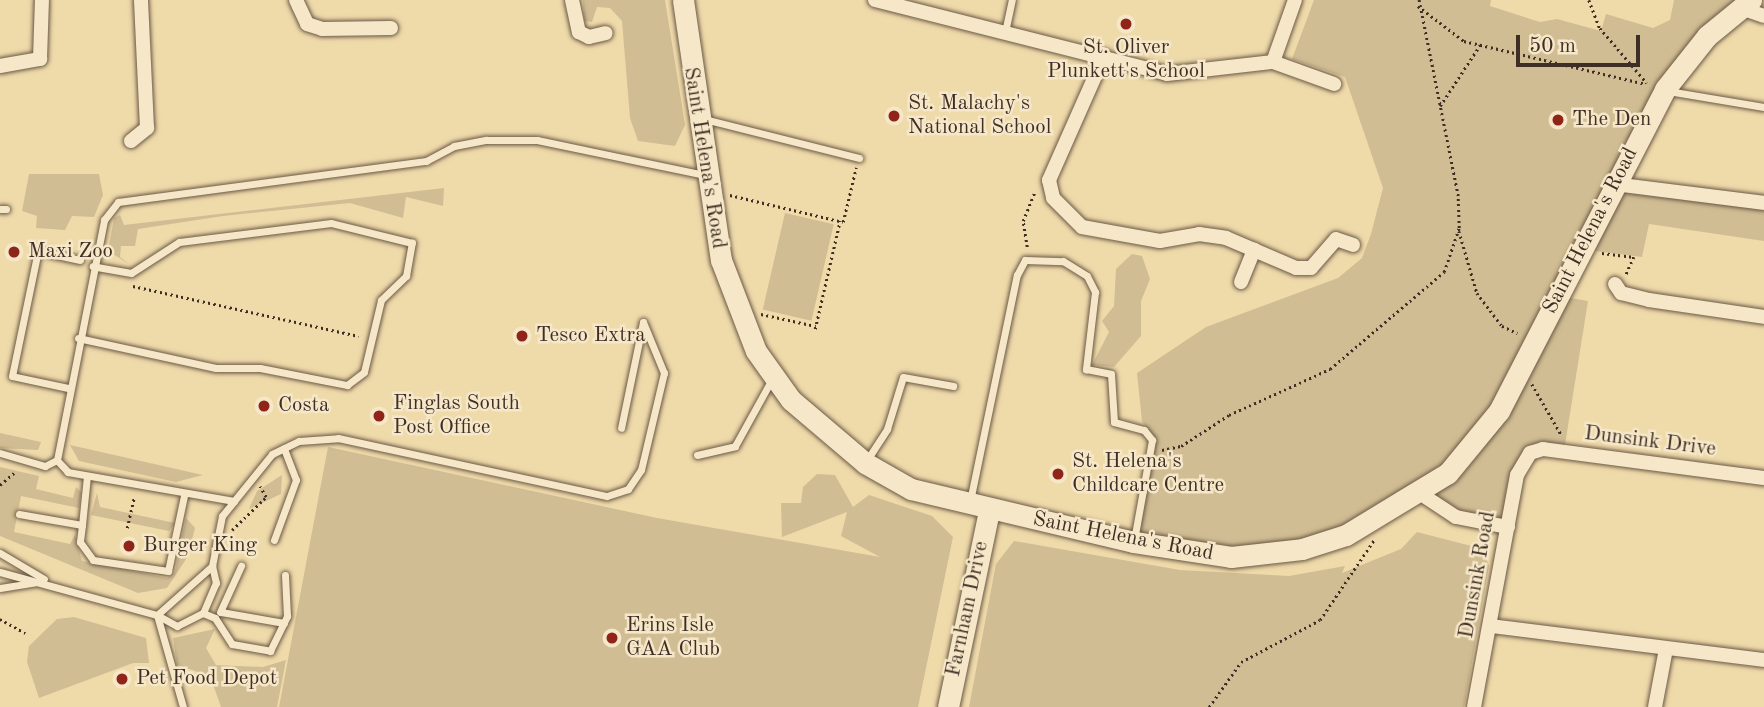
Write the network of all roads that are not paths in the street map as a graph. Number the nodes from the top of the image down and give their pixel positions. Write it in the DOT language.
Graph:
graph roads {
  1 [pos="42,0"];
  2 [pos="141,0"];
  3 [pos="296,0"];
  4 [pos="572,0"];
  5 [pos="683,0"];
  6 [pos="875,0"];
  7 [pos="1012,0"];
  8 [pos="1295,0"];
  9 [pos="1746,4"];
  10 [pos="1764,16"];
  11 [pos="391,27"];
  12 [pos="1005,32"];
  13 [pos="606,33"];
  14 [pos="1104,56"];
  15 [pos="1273,62"];
  16 [pos="0,66"];
  17 [pos="1334,84"];
  18 [pos="1657,87"];
  19 [pos="1764,107"];
  20 [pos="697,117"];
  21 [pos="131,141"];
  22 [pos="859,158"];
  23 [pos="707,182"];
  24 [pos="1614,184"];
  25 [pos="1764,203"];
  26 [pos="1353,245"];
  27 [pos="1254,250"];
  28 [pos="80,260"];
  29 [pos="93,266"];
  30 [pos="1241,282"];
  31 [pos="1615,284"];
  32 [pos="1764,317"];
  33 [pos="78,338"];
  34 [pos="773,378"];
  35 [pos="953,386"];
  36 [pos="68,388"];
  37 [pos="621,428"];
  38 [pos="284,448"];
  39 [pos="0,453"];
  40 [pos="1530,453"];
  41 [pos="697,455"];
  42 [pos="57,460"];
  43 [pos="864,463"];
  44 [pos="88,476"];
  45 [pos="1764,478"];
  46 [pos="1421,494"];
  47 [pos="184,496"];
  48 [pos="234,501"];
  49 [pos="979,508"];
  50 [pos="19,514"];
  51 [pos="82,525"];
  52 [pos="1508,527"];
  53 [pos="274,540"];
  54 [pos="1134,542"];
  55 [pos="0,553"];
  56 [pos="212,566"];
  57 [pos="241,566"];
  58 [pos="0,572"];
  59 [pos="285,575"];
  60 [pos="47,581"];
  61 [pos="0,588"];
  62 [pos="203,613"];
  63 [pos="157,615"];
  64 [pos="218,615"];
  65 [pos="284,623"];
  66 [pos="1491,626"];
  67 [pos="1666,649"];
  68 [pos="1764,660"];
  69 [pos="183,707"];
  70 [pos="948,707"];
  71 [pos="1474,707"];
  72 [pos="1655,707"];
  1 -- 16 [label="street"];
  2 -- 21 [label="street"];
  3 -- 11 [label="street"];
  4 -- 13 [label="street"];
  5 -- 20 [label="street, Saint Helena's Road"];
  6 -- 12 [label="street"];
  7 -- 12 [label="lane"];
  8 -- 15 [label="street"];
  9 -- 10 [label="street"];
  9 -- 18 [label="street, Saint Helena's Road"];
  12 -- 14 [label="street"];
  14 -- 15 [label="street"];
  14 -- 27 [label="street"];
  15 -- 17 [label="street"];
  18 -- 19 [label="lane"];
  18 -- 24 [label="street, Saint Helena's Road"];
  20 -- 22 [label="lane"];
  20 -- 23 [label="street, Saint Helena's Road"];
  23 -- 29 [label="lane"];
  23 -- 34 [label="street, Saint Helena's Road"];
  24 -- 25 [label="street"];
  24 -- 46 [label="street, Saint Helena's Road"];
  26 -- 27 [label="street"];
  27 -- 30 [label="street"];
  28 -- 36 [label="lane"];
  29 -- 33 [label="lane"];
  29 -- 33 [label="lane"];
  31 -- 32 [label="street"];
  33 -- 36 [label="lane"];
  34 -- 41 [label="lane"];
  34 -- 43 [label="street, Saint Helena's Road"];
  35 -- 43 [label="lane"];
  36 -- 42 [label="lane"];
  37 -- 38 [label="lane"];
  38 -- 48 [label="lane"];
  38 -- 53 [label="lane"];
  39 -- 42 [label="lane"];
  40 -- 45 [label="street, Dunsink Drive"];
  40 -- 52 [label="street, Dunsink Road"];
  42 -- 44 [label="lane"];
  43 -- 49 [label="street, Saint Helena's Road"];
  44 -- 47 [label="lane"];
  44 -- 51 [label="lane"];
  46 -- 52 [label="street"];
  46 -- 54 [label="street, Saint Helena's Road"];
  47 -- 48 [label="lane"];
  47 -- 51 [label="lane"];
  48 -- 56 [label="lane"];
  49 -- 54 [label="street, Saint Helena's Road"];
  49 -- 54 [label="lane"];
  49 -- 70 [label="street, Farnham Drive"];
  50 -- 51 [label="lane"];
  52 -- 66 [label="street, Dunsink Road"];
  55 -- 60 [label="lane"];
  56 -- 62 [label="lane"];
  56 -- 63 [label="lane"];
  57 -- 64 [label="lane"];
  58 -- 60 [label="lane"];
  59 -- 65 [label="lane"];
  60 -- 61 [label="lane"];
  60 -- 63 [label="lane"];
  62 -- 63 [label="lane"];
  62 -- 64 [label="lane"];
  63 -- 69 [label="lane"];
  64 -- 65 [label="lane"];
  64 -- 65 [label="lane"];
  66 -- 67 [label="street"];
  66 -- 71 [label="street, Dunsink Road"];
  67 -- 68 [label="street"];
  67 -- 72 [label="street"];
}
